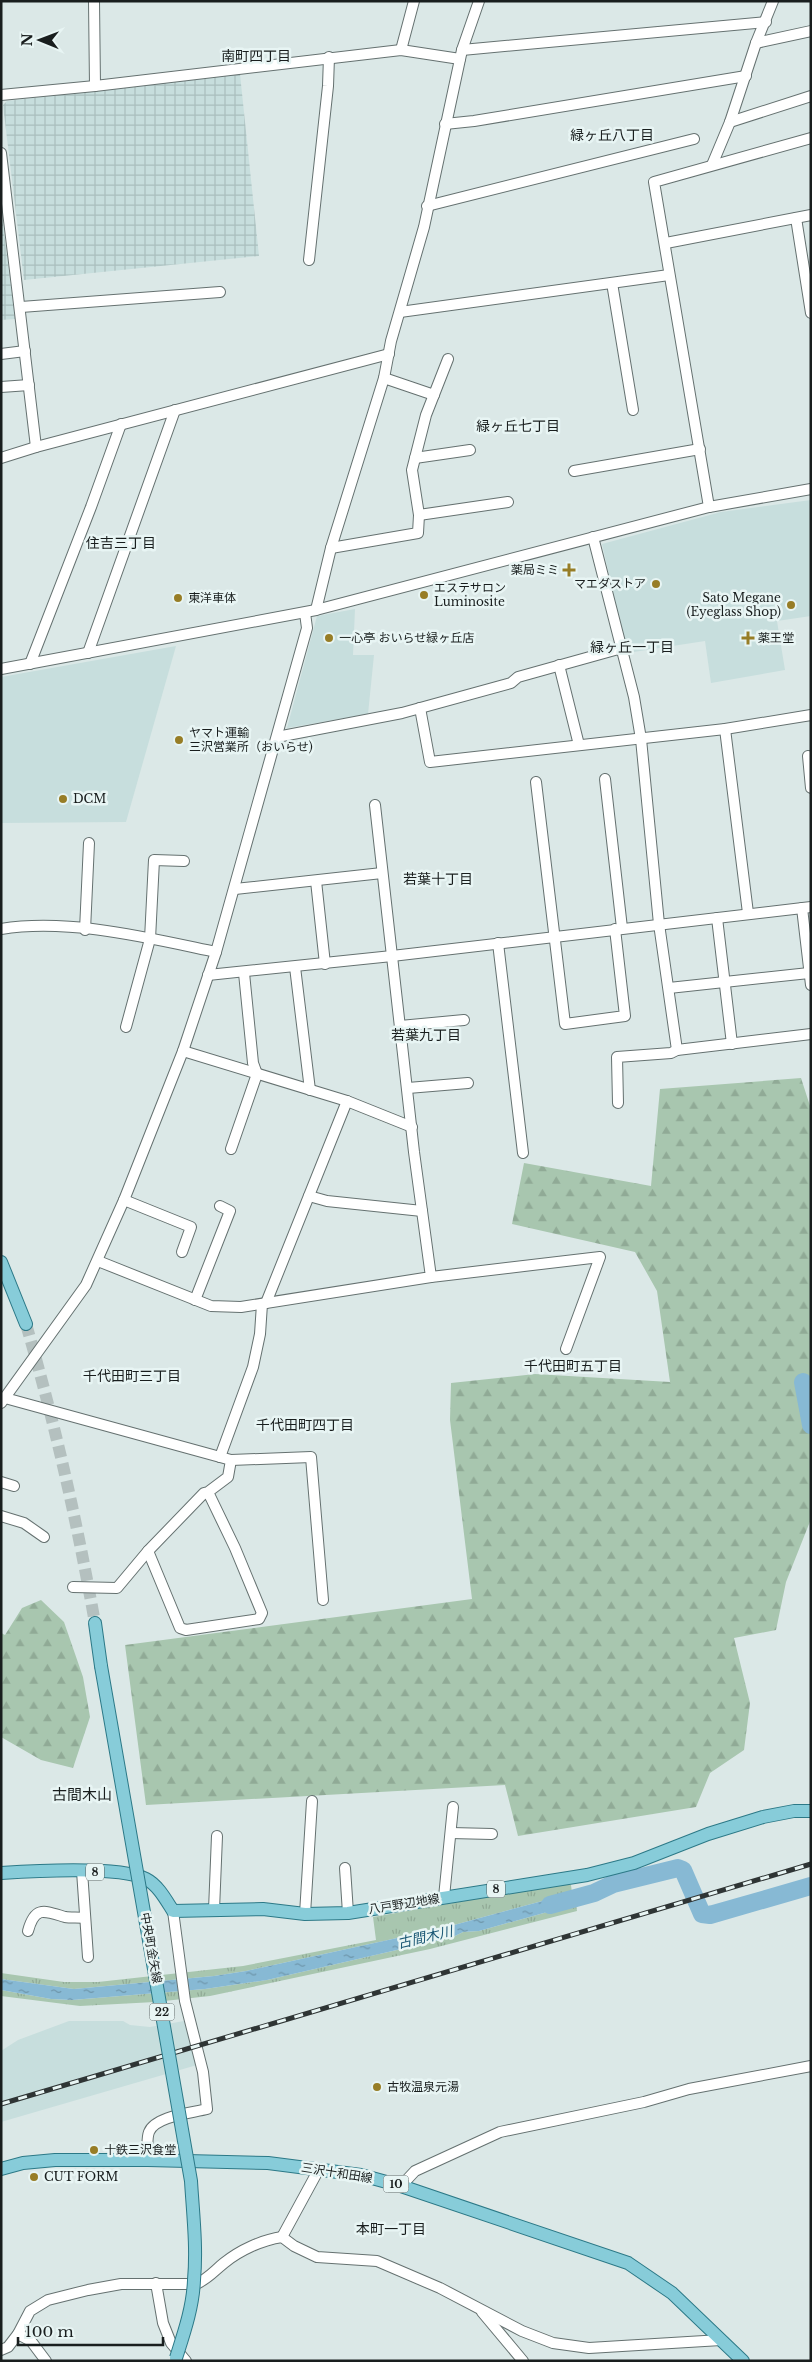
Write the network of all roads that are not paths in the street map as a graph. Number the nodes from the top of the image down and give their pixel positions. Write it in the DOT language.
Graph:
graph roads {
  1 [pos="94,1"];
  2 [pos="414,1"];
  3 [pos="479,1"];
  4 [pos="773,1"];
  5 [pos="766,22"];
  6 [pos="811,32"];
  7 [pos="756,43"];
  8 [pos="401,50"];
  9 [pos="461,55"];
  10 [pos="329,57"];
  11 [pos="746,76"];
  12 [pos="94,86"];
  13 [pos="1,95"];
  14 [pos="811,96"];
  15 [pos="730,122"];
  16 [pos="445,124"];
  17 [pos="694,138"];
  18 [pos="811,138"];
  19 [pos="1,153"];
  20 [pos="712,165"];
  21 [pos="428,206"];
  22 [pos="811,215"];
  23 [pos="796,218"];
  24 [pos="666,243"];
  25 [pos="309,260"];
  26 [pos="669,275"];
  27 [pos="612,283"];
  28 [pos="220,292"];
  29 [pos="20,307"];
  30 [pos="400,312"];
  31 [pos="811,313"];
  32 [pos="25,351"];
  33 [pos="1,354"];
  34 [pos="389,354"];
  35 [pos="448,359"];
  36 [pos="384,378"];
  37 [pos="29,385"];
  38 [pos="1,387"];
  39 [pos="434,395"];
  40 [pos="175,410"];
  41 [pos="633,410"];
  42 [pos="121,424"];
  43 [pos="36,447"];
  44 [pos="470,450"];
  45 [pos="700,450"];
  46 [pos="1,458"];
  47 [pos="415,458"];
  48 [pos="574,471"];
  49 [pos="811,489"];
  50 [pos="508,502"];
  51 [pos="710,507"];
  52 [pos="420,514"];
  53 [pos="592,537"];
  54 [pos="331,548"];
  55 [pos="316,610"];
  56 [pos="305,613"];
  57 [pos="622,648"];
  58 [pos="88,653"];
  59 [pos="30,664"];
  60 [pos="560,665"];
  61 [pos="1,669"];
  62 [pos="420,708"];
  63 [pos="811,716"];
  64 [pos="725,729"];
  65 [pos="276,737"];
  66 [pos="641,739"];
  67 [pos="579,746"];
  68 [pos="808,756"];
  69 [pos="605,779"];
  70 [pos="536,782"];
  71 [pos="811,788"];
  72 [pos="375,805"];
  73 [pos="89,843"];
  74 [pos="184,861"];
  75 [pos="382,872"];
  76 [pos="316,881"];
  77 [pos="235,889"];
  78 [pos="806,907"];
  79 [pos="748,913"];
  80 [pos="717,918"];
  81 [pos="659,924"];
  82 [pos="618,928"];
  83 [pos="1,929"];
  84 [pos="85,930"];
  85 [pos="555,936"];
  86 [pos="150,938"];
  87 [pos="498,943"];
  88 [pos="216,952"];
  89 [pos="392,956"];
  90 [pos="325,964"];
  91 [pos="295,967"];
  92 [pos="244,973"];
  93 [pos="809,973"];
  94 [pos="208,975"];
  95 [pos="724,982"];
  96 [pos="811,985"];
  97 [pos="669,988"];
  98 [pos="464,1020"];
  99 [pos="400,1026"];
  100 [pos="126,1027"];
  101 [pos="811,1034"];
  102 [pos="732,1044"];
  103 [pos="677,1050"];
  104 [pos="183,1051"];
  105 [pos="257,1074"];
  106 [pos="468,1083"];
  107 [pos="408,1088"];
  108 [pos="310,1090"];
  109 [pos="347,1101"];
  110 [pos="618,1103"];
  111 [pos="412,1127"];
  112 [pos="231,1149"];
  113 [pos="523,1153"];
  114 [pos="309,1196"];
  115 [pos="124,1200"];
  116 [pos="220,1206"];
  117 [pos="422,1211"];
  118 [pos="182,1252"];
  119 [pos="98,1261"];
  120 [pos="1,1262"];
  121 [pos="431,1276"];
  122 [pos="195,1300"];
  123 [pos="264,1303"];
  124 [pos="26,1324"];
  125 [pos="566,1349"];
  126 [pos="3,1400"];
  127 [pos="220,1457"];
  128 [pos="230,1460"];
  129 [pos="1,1482"];
  130 [pos="14,1486"];
  131 [pos="208,1492"];
  132 [pos="1,1516"];
  133 [pos="44,1537"];
  134 [pos="148,1551"];
  135 [pos="74,1587"];
  136 [pos="323,1600"];
  137 [pos="94,1623"];
  138 [pos="312,1801"];
  139 [pos="453,1807"];
  140 [pos="811,1811"];
  141 [pos="451,1833"];
  142 [pos="492,1834"];
  143 [pos="216,1836"];
  144 [pos="345,1868"];
  145 [pos="82,1871"];
  146 [pos="1,1873"];
  147 [pos="444,1897"];
  148 [pos="214,1910"];
  149 [pos="173,1911"];
  150 [pos="348,1913"];
  151 [pos="305,1914"];
  152 [pos="85,1918"];
  153 [pos="28,1931"];
  154 [pos="88,1957"];
  155 [pos="811,2066"];
  156 [pos="148,2160"];
  157 [pos="1,2169"];
  158 [pos="319,2169"];
  159 [pos="401,2186"];
  160 [pos="282,2237"];
  161 [pos="156,2283"];
  162 [pos="476,2305"];
  163 [pos="18,2334"];
  164 [pos="721,2340"];
  165 [pos="1,2350"];
  166 [pos="179,2360"];
  167 [pos="46,2361"];
  168 [pos="523,2361"];
  169 [pos="743,2361"];
  1 -- 12 [label="street"];
  2 -- 8 [label="street"];
  3 -- 9 [label="street"];
  4 -- 5 [label="street"];
  5 -- 7 [label="street"];
  5 -- 9 [label="street"];
  6 -- 7 [label="street"];
  7 -- 11 [label="street"];
  8 -- 9 [label="street"];
  8 -- 10 [label="street"];
  9 -- 16 [label="street"];
  10 -- 12 [label="street"];
  10 -- 25 [label="street"];
  11 -- 15 [label="street"];
  11 -- 16 [label="street"];
  12 -- 13 [label="street"];
  14 -- 15 [label="street"];
  15 -- 20 [label="street"];
  16 -- 21 [label="street"];
  17 -- 21 [label="street"];
  18 -- 20 [label="street"];
  19 -- 29 [label="street"];
  20 -- 24 [label="street"];
  21 -- 30 [label="street"];
  22 -- 23 [label="street"];
  23 -- 24 [label="street"];
  23 -- 31 [label="street"];
  24 -- 26 [label="street"];
  26 -- 27 [label="street"];
  26 -- 45 [label="street"];
  27 -- 30 [label="street"];
  27 -- 41 [label="street"];
  28 -- 29 [label="street"];
  29 -- 32 [label="street"];
  30 -- 34 [label="street"];
  32 -- 33 [label="street"];
  32 -- 37 [label="street"];
  34 -- 36 [label="street"];
  34 -- 40 [label="street"];
  35 -- 39 [label="street"];
  36 -- 39 [label="street"];
  36 -- 54 [label="street"];
  37 -- 38 [label="street"];
  37 -- 43 [label="street"];
  39 -- 47 [label="street"];
  40 -- 42 [label="street"];
  40 -- 58 [label="street"];
  42 -- 43 [label="street"];
  42 -- 59 [label="street"];
  43 -- 46 [label="street"];
  44 -- 47 [label="street"];
  45 -- 48 [label="street"];
  45 -- 51 [label="street"];
  47 -- 52 [label="street"];
  49 -- 51 [label="street"];
  50 -- 52 [label="street"];
  51 -- 53 [label="street"];
  52 -- 54 [label="street"];
  53 -- 55 [label="street"];
  53 -- 57 [label="street"];
  54 -- 55 [label="street"];
  55 -- 56 [label="street"];
  56 -- 58 [label="street"];
  56 -- 65 [label="street"];
  57 -- 60 [label="street"];
  57 -- 66 [label="street"];
  58 -- 59 [label="street"];
  59 -- 61 [label="street"];
  60 -- 62 [label="street"];
  60 -- 67 [label="street"];
  62 -- 65 [label="street"];
  62 -- 67 [label="street"];
  63 -- 64 [label="street"];
  64 -- 66 [label="street"];
  64 -- 79 [label="street"];
  65 -- 77 [label="street"];
  66 -- 67 [label="street"];
  66 -- 81 [label="street"];
  68 -- 71 [label="street"];
  69 -- 82 [label="street"];
  70 -- 85 [label="street"];
  72 -- 75 [label="street"];
  73 -- 84 [label="street"];
  74 -- 86 [label="street"];
  75 -- 76 [label="street"];
  75 -- 89 [label="street"];
  76 -- 77 [label="street"];
  76 -- 90 [label="street"];
  77 -- 88 [label="street"];
  78 -- 79 [label="street"];
  78 -- 93 [label="street"];
  79 -- 80 [label="street"];
  80 -- 81 [label="street"];
  80 -- 95 [label="street"];
  81 -- 82 [label="street"];
  81 -- 97 [label="street"];
  82 -- 85 [label="street"];
  82 -- 85 [label="street"];
  83 -- 84 [label="street"];
  84 -- 86 [label="street"];
  85 -- 87 [label="street"];
  86 -- 88 [label="street"];
  86 -- 100 [label="street"];
  87 -- 89 [label="street"];
  87 -- 113 [label="street"];
  88 -- 94 [label="street"];
  89 -- 90 [label="street"];
  89 -- 99 [label="street"];
  90 -- 91 [label="street"];
  91 -- 92 [label="street"];
  91 -- 108 [label="street"];
  92 -- 94 [label="street"];
  92 -- 105 [label="street"];
  93 -- 95 [label="street"];
  93 -- 96 [label="street"];
  94 -- 104 [label="street"];
  95 -- 97 [label="street"];
  95 -- 102 [label="street"];
  97 -- 103 [label="street"];
  98 -- 99 [label="street"];
  99 -- 107 [label="street"];
  101 -- 102 [label="street"];
  102 -- 103 [label="street"];
  103 -- 110 [label="street"];
  104 -- 105 [label="street"];
  104 -- 115 [label="street"];
  105 -- 108 [label="street"];
  105 -- 112 [label="street"];
  106 -- 107 [label="street"];
  107 -- 111 [label="street"];
  108 -- 109 [label="street"];
  109 -- 111 [label="street"];
  109 -- 114 [label="street"];
  111 -- 117 [label="street"];
  114 -- 117 [label="street"];
  114 -- 123 [label="street"];
  115 -- 118 [label="street"];
  115 -- 119 [label="street"];
  116 -- 122 [label="street"];
  117 -- 121 [label="street"];
  119 -- 122 [label="street"];
  119 -- 126 [label="street"];
  120 -- 124 [label="main road"];
  121 -- 123 [label="street"];
  121 -- 125 [label="street"];
  122 -- 123 [label="street"];
  123 -- 127 [label="street"];
  126 -- 127 [label="street"];
  127 -- 128 [label="street"];
  128 -- 131 [label="street"];
  128 -- 136 [label="street"];
  129 -- 130 [label="street"];
  131 -- 134 [label="street"];
  131 -- 134 [label="street"];
  132 -- 133 [label="street"];
  134 -- 135 [label="street"];
  137 -- 166 [label="main road, 中央町金矢線 / 22, bridge"];
  138 -- 151 [label="street"];
  139 -- 141 [label="street"];
  140 -- 147 [label="main road, 八戸野辺地線 / 8"];
  141 -- 142 [label="street"];
  141 -- 147 [label="street"];
  143 -- 148 [label="street"];
  144 -- 150 [label="street"];
  145 -- 146 [label="main road, 8"];
  145 -- 149 [label="main road, 8"];
  145 -- 152 [label="street"];
  147 -- 150 [label="main road, 八戸野辺地線 / 8"];
  148 -- 149 [label="main road, 八戸野辺地線 / 8"];
  148 -- 151 [label="main road, 八戸野辺地線 / 8"];
  149 -- 156 [label="street"];
  150 -- 151 [label="main road, 八戸野辺地線 / 8"];
  152 -- 153 [label="street"];
  152 -- 154 [label="street"];
  155 -- 159 [label="street"];
  156 -- 157 [label="main road, 三沢十和田線 / 10"];
  156 -- 158 [label="main road, 三沢十和田線 / 10"];
  158 -- 159 [label="main road, 三沢十和田線 / 10"];
  158 -- 160 [label="street"];
  159 -- 164 [label="main road, 三沢十和田線 / 10"];
  160 -- 161 [label="street"];
  160 -- 162 [label="street"];
  161 -- 163 [label="street"];
  161 -- 166 [label="street"];
  162 -- 164 [label="street"];
  162 -- 168 [label="street"];
  163 -- 165 [label="street"];
  163 -- 167 [label="street"];
  164 -- 169 [label="main road, 三沢十和田線 / 10"];
}
